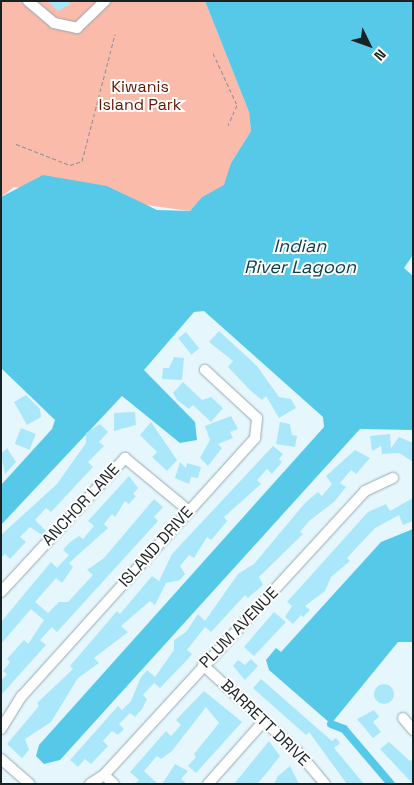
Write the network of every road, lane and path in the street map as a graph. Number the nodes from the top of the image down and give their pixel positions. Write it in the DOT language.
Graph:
graph roads {
  1 [pos="28,1"];
  2 [pos="105,1"];
  3 [pos="115,34"];
  4 [pos="213,53"];
  5 [pos="228,125"];
  6 [pos="16,144"];
  7 [pos="205,370"];
  8 [pos="393,478"];
  9 [pos="189,511"];
  10 [pos="1,592"];
  11 [pos="203,665"];
  12 [pos="403,718"];
  13 [pos="264,721"];
  14 [pos="1,729"];
  15 [pos="413,730"];
  16 [pos="1,759"];
  17 [pos="104,775"];
  18 [pos="30,784"];
  19 [pos="90,784"];
  20 [pos="114,784"];
  21 [pos="208,784"];
  22 [pos="325,784"];
  1 -- 2 [label="street"];
  3 -- 6 [label="path"];
  4 -- 5 [label="path"];
  7 -- 9 [label="street, ISLAND DRIVE"];
  8 -- 11 [label="street, PLUM AVENUE"];
  9 -- 10 [label="street, ANCHOR LANE"];
  9 -- 14 [label="street, ISLAND DRIVE"];
  11 -- 13 [label="street, BARRETT DRIVE"];
  11 -- 17 [label="street, PLUM AVENUE"];
  12 -- 15 [label="street"];
  13 -- 21 [label="street"];
  13 -- 22 [label="street, BARRETT DRIVE"];
  16 -- 18 [label="street"];
  17 -- 19 [label="street, PLUM AVENUE"];
  17 -- 20 [label="street"];
}
